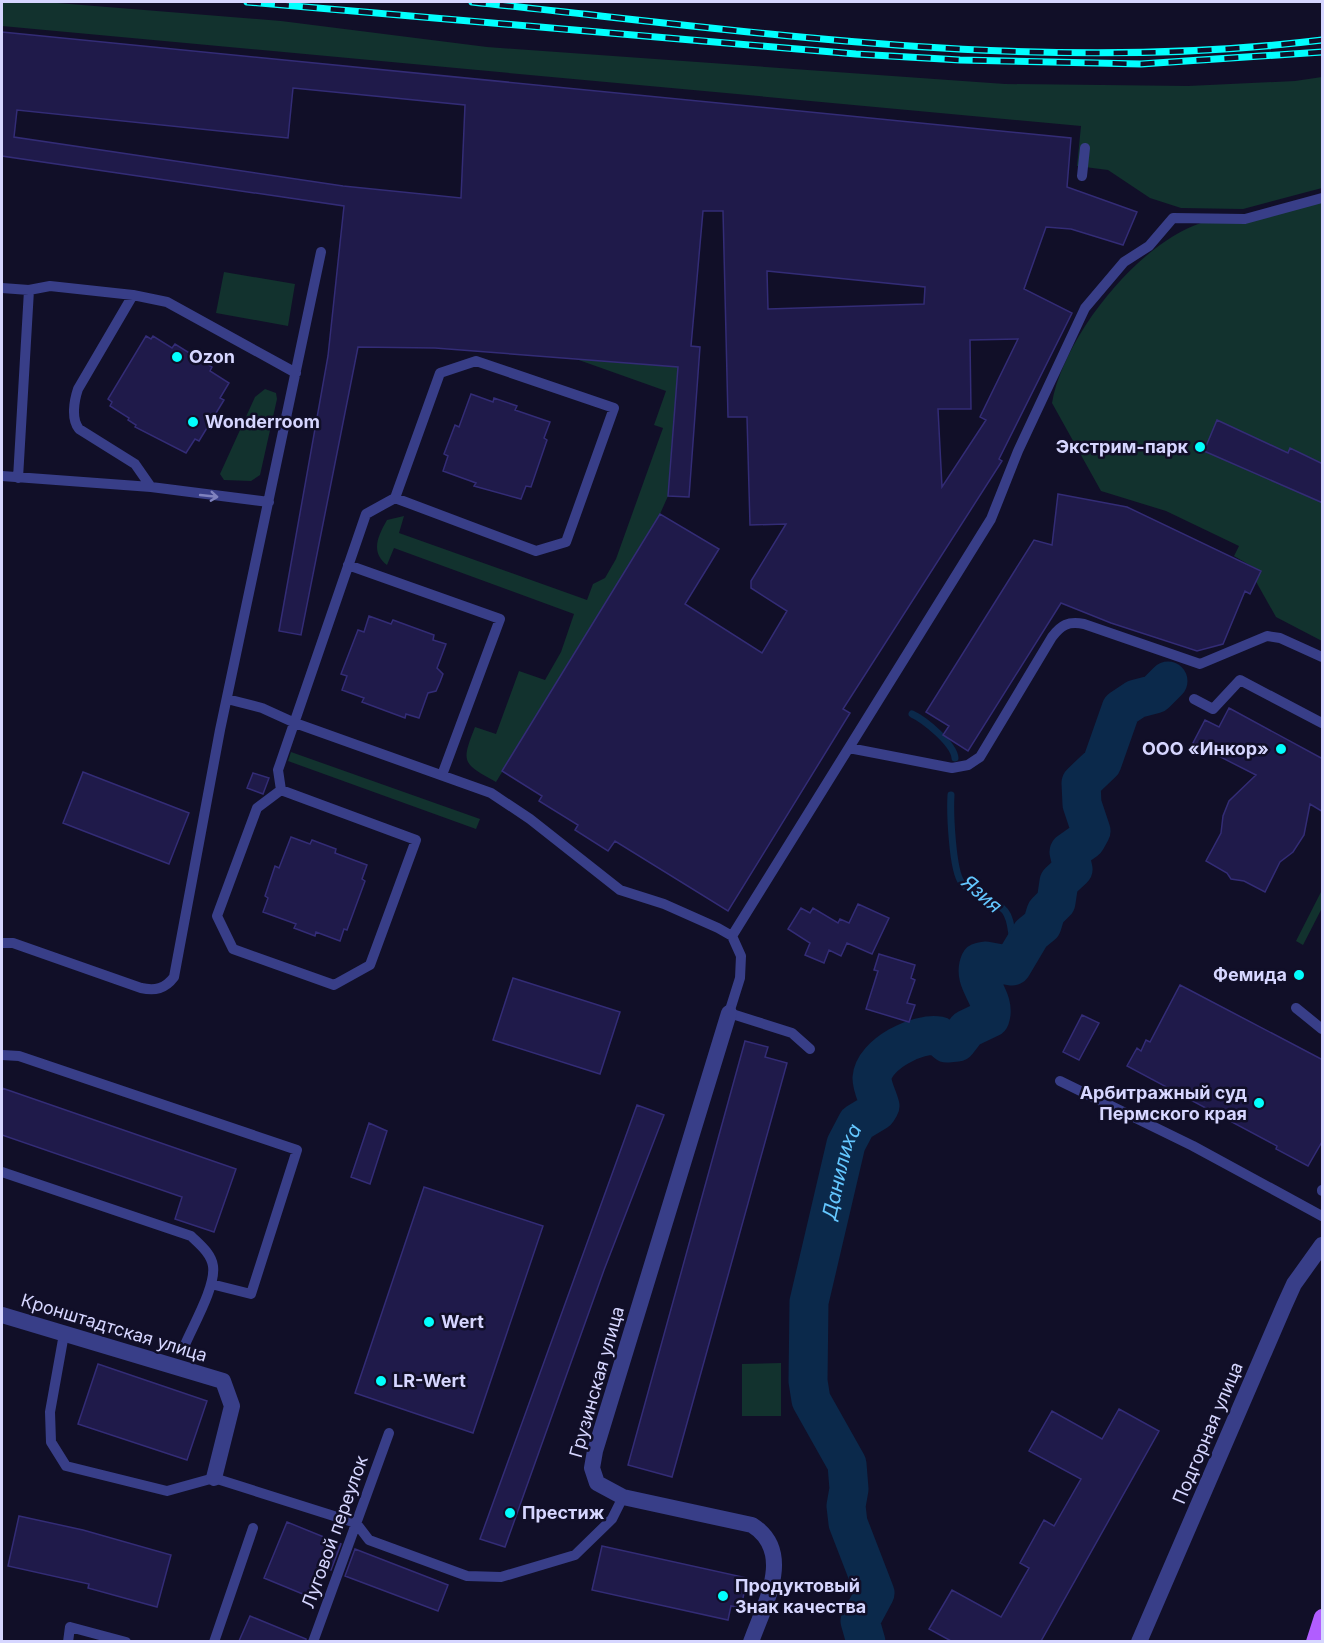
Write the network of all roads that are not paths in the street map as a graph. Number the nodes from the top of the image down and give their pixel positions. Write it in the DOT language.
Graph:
graph roads {
  1 [pos="1085,148"];
  2 [pos="1082,176"];
  3 [pos="1323,198"];
  4 [pos="321,252"];
  5 [pos="2,288"];
  6 [pos="29,290"];
  7 [pos="133,295"];
  8 [pos="296,373"];
  9 [pos="2,476"];
  10 [pos="18,478"];
  11 [pos="152,488"];
  12 [pos="395,498"];
  13 [pos="269,502"];
  14 [pos="348,565"];
  15 [pos="1323,657"];
  16 [pos="227,699"];
  17 [pos="1194,699"];
  18 [pos="295,723"];
  19 [pos="1323,723"];
  20 [pos="849,748"];
  21 [pos="442,775"];
  22 [pos="281,790"];
  23 [pos="732,936"];
  24 [pos="2,943"];
  25 [pos="1296,1008"];
  26 [pos="729,1013"];
  27 [pos="1323,1029"];
  28 [pos="810,1049"];
  29 [pos="2,1055"];
  30 [pos="1060,1081"];
  31 [pos="2,1172"];
  32 [pos="1323,1216"];
  33 [pos="1323,1245"];
  34 [pos="211,1284"];
  35 [pos="2,1315"];
  36 [pos="64,1334"];
  37 [pos="184,1347"];
  38 [pos="389,1433"];
  39 [pos="214,1478"];
  40 [pos="623,1497"];
  41 [pos="356,1523"];
  42 [pos="253,1528"];
  43 [pos="1323,1617"];
  44 [pos="68,1641"];
  45 [pos="126,1641"];
  46 [pos="214,1641"];
  47 [pos="313,1641"];
  48 [pos="751,1641"];
  49 [pos="1139,1641"];
  50 [pos="1314,1641"];
  1 -- 2 [label="lane"];
  3 -- 20 [label="lane"];
  4 -- 8 [label="lane"];
  5 -- 6 [label="lane"];
  6 -- 7 [label="lane"];
  6 -- 10 [label="lane"];
  7 -- 8 [label="lane"];
  7 -- 11 [label="lane"];
  8 -- 13 [label="lane"];
  9 -- 10 [label="lane"];
  10 -- 11 [label="lane"];
  11 -- 13 [label="lane, one-way"];
  12 -- 12 [label="lane"];
  12 -- 14 [label="lane"];
  13 -- 16 [label="lane"];
  14 -- 18 [label="lane"];
  14 -- 21 [label="lane"];
  15 -- 20 [label="lane"];
  16 -- 18 [label="lane"];
  16 -- 24 [label="lane"];
  17 -- 19 [label="lane"];
  18 -- 21 [label="lane"];
  18 -- 22 [label="lane"];
  20 -- 23 [label="lane"];
  21 -- 23 [label="lane"];
  22 -- 22 [label="lane"];
  23 -- 26 [label="lane"];
  25 -- 27 [label="lane"];
  26 -- 28 [label="lane"];
  26 -- 40 [label="street, Грузинская улица"];
  29 -- 34 [label="lane"];
  30 -- 32 [label="lane"];
  31 -- 34 [label="lane"];
  33 -- 49 [label="street, Подгорная улица"];
  34 -- 37 [label="lane"];
  35 -- 36 [label="street, Кронштадтская улица"];
  36 -- 39 [label="street, Кронштадтская улица"];
  36 -- 39 [label="lane"];
  38 -- 41 [label="lane, Луговой переулок"];
  39 -- 41 [label="lane"];
  40 -- 41 [label="lane"];
  40 -- 48 [label="street, Грузинская улица"];
  41 -- 47 [label="lane, Луговой переулок"];
  42 -- 46 [label="lane"];
  43 -- 50 [label="main road"];
  44 -- 45 [label="lane"];
}
